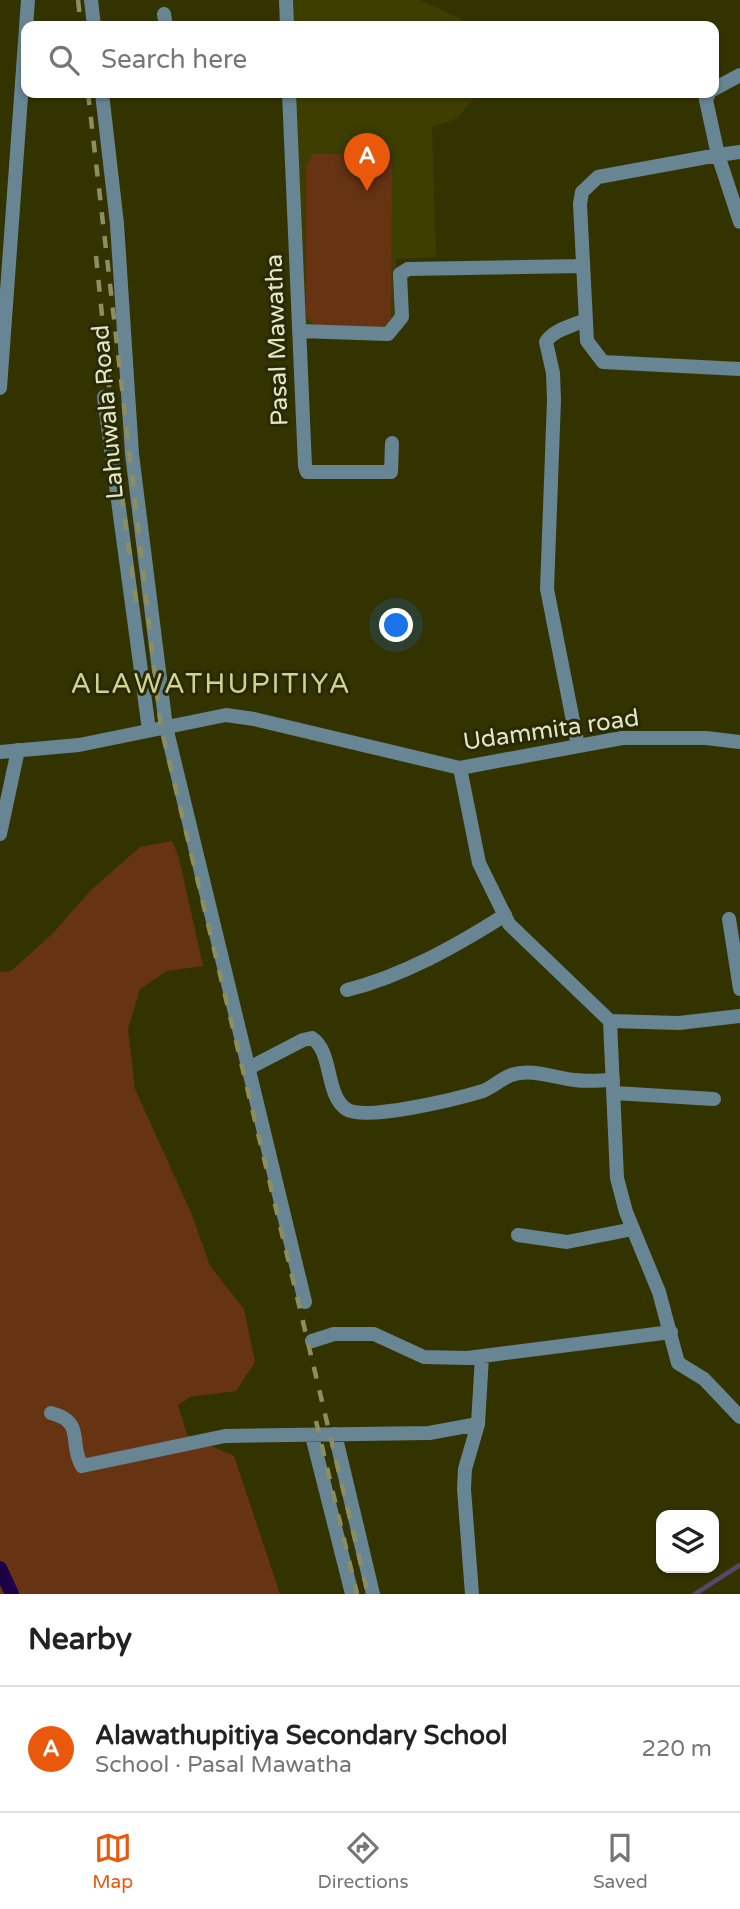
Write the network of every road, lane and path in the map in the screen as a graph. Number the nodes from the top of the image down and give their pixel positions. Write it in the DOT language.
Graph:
graph roads {
  1 [pos="28,0"];
  2 [pos="91,0"];
  3 [pos="286,0"];
  4 [pos="26,21"];
  5 [pos="93,21"];
  6 [pos="287,21"];
  7 [pos="740,75"];
  8 [pos="719,86"];
  9 [pos="21,97"];
  10 [pos="103,98"];
  11 [pos="289,98"];
  12 [pos="707,98"];
  13 [pos="740,152"];
  14 [pos="718,155"];
  15 [pos="740,222"];
  16 [pos="583,266"];
  17 [pos="585,320"];
  18 [pos="299,331"];
  19 [pos="740,369"];
  20 [pos="0,388"];
  21 [pos="104,397"];
  22 [pos="393,443"];
  23 [pos="166,727"];
  24 [pos="149,730"];
  25 [pos="740,742"];
  26 [pos="578,746"];
  27 [pos="18,750"];
  28 [pos="0,752"];
  29 [pos="460,768"];
  30 [pos="0,834"];
  31 [pos="505,915"];
  32 [pos="729,919"];
  33 [pos="740,989"];
  34 [pos="348,990"];
  35 [pos="740,1016"];
  36 [pos="610,1021"];
  37 [pos="249,1068"];
  38 [pos="613,1086"];
  39 [pos="714,1099"];
  40 [pos="633,1229"];
  41 [pos="518,1235"];
  42 [pos="304,1302"];
  43 [pos="671,1332"];
  44 [pos="312,1341"];
  45 [pos="482,1356"];
  46 [pos="51,1413"];
  47 [pos="740,1417"];
  48 [pos="478,1424"];
  49 [pos="335,1434"];
  50 [pos="312,1436"];
  51 [pos="352,1594"];
  52 [pos="373,1594"];
  53 [pos="472,1594"];
  1 -- 4 [label="street"];
  2 -- 5 [label="street"];
  3 -- 6 [label="street"];
  7 -- 8 [label="street"];
  9 -- 20 [label="street"];
  10 -- 23 [label="street, Lahuwala Road"];
  11 -- 18 [label="street, Pasal Mawatha"];
  12 -- 14 [label="street"];
  13 -- 14 [label="street"];
  14 -- 15 [label="street"];
  14 -- 16 [label="street"];
  16 -- 17 [label="street"];
  16 -- 18 [label="street"];
  17 -- 19 [label="street"];
  17 -- 26 [label="street"];
  18 -- 22 [label="street, Pasal Mawatha"];
  21 -- 24 [label="street"];
  23 -- 24 [label="street, Udammita road"];
  23 -- 29 [label="street, Udammita road"];
  23 -- 37 [label="street, Lahuwala Road"];
  24 -- 27 [label="street, Udammita road"];
  25 -- 26 [label="street, Udammita road"];
  26 -- 29 [label="street, Udammita road"];
  27 -- 28 [label="street, Udammita road"];
  27 -- 30 [label="street"];
  29 -- 31 [label="street"];
  31 -- 34 [label="street"];
  31 -- 36 [label="street"];
  32 -- 33 [label="street"];
  35 -- 36 [label="street"];
  36 -- 38 [label="street"];
  37 -- 38 [label="street"];
  37 -- 42 [label="street, Lahuwala Road"];
  38 -- 39 [label="street"];
  38 -- 40 [label="street"];
  40 -- 41 [label="street"];
  40 -- 43 [label="street"];
  43 -- 45 [label="street"];
  43 -- 47 [label="street"];
  44 -- 45 [label="street"];
  45 -- 48 [label="street"];
  46 -- 50 [label="street"];
  48 -- 49 [label="street"];
  48 -- 53 [label="street"];
  49 -- 50 [label="street"];
  49 -- 52 [label="street"];
  50 -- 51 [label="street"];
}
